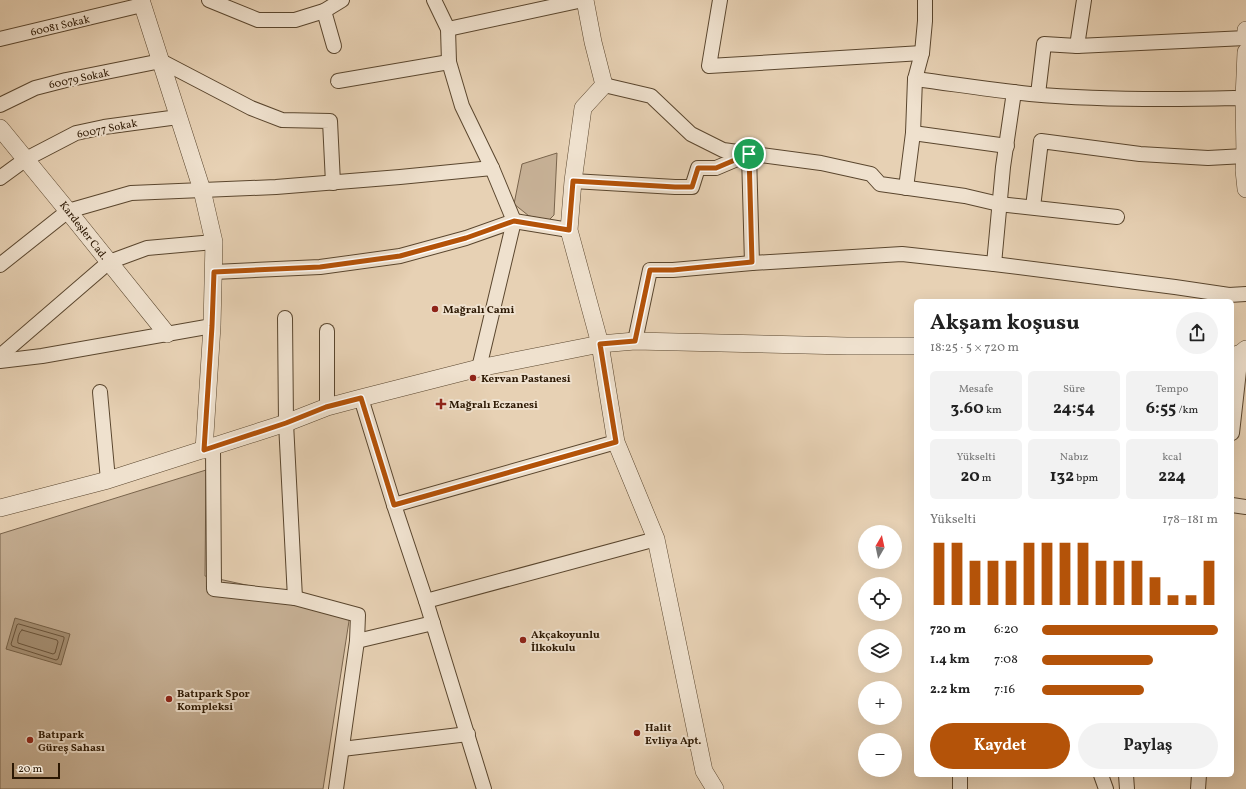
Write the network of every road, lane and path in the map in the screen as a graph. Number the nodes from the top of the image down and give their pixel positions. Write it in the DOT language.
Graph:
graph roads {
  1 [pos="209,0"];
  2 [pos="342,0"];
  3 [pos="434,0"];
  4 [pos="584,0"];
  5 [pos="720,0"];
  6 [pos="925,0"];
  7 [pos="1084,0"];
  8 [pos="142,3"];
  9 [pos="324,11"];
  10 [pos="448,29"];
  11 [pos="1246,38"];
  12 [pos="0,39"];
  13 [pos="334,46"];
  14 [pos="1077,46"];
  15 [pos="1246,52"];
  16 [pos="922,53"];
  17 [pos="161,61"];
  18 [pos="449,62"];
  19 [pos="916,79"];
  20 [pos="338,81"];
  21 [pos="604,85"];
  22 [pos="1014,92"];
  23 [pos="1038,94"];
  24 [pos="1244,99"];
  25 [pos="0,105"];
  26 [pos="178,117"];
  27 [pos="0,128"];
  28 [pos="913,133"];
  29 [pos="1006,146"];
  30 [pos="749,154"];
  31 [pos="26,159"];
  32 [pos="1245,166"];
  33 [pos="492,168"];
  34 [pos="0,178"];
  35 [pos="573,181"];
  36 [pos="332,183"];
  37 [pos="906,188"];
  38 [pos="1246,189"];
  39 [pos="202,190"];
  40 [pos="999,204"];
  41 [pos="1033,207"];
  42 [pos="68,211"];
  43 [pos="1117,217"];
  44 [pos="514,221"];
  45 [pos="569,230"];
  46 [pos="214,242"];
  47 [pos="109,262"];
  48 [pos="752,262"];
  49 [pos="994,264"];
  50 [pos="0,265"];
  51 [pos="214,272"];
  52 [pos="1246,294"];
  53 [pos="285,318"];
  54 [pos="212,326"];
  55 [pos="327,331"];
  56 [pos="167,334"];
  57 [pos="635,341"];
  58 [pos="600,344"];
  59 [pos="914,346"];
  60 [pos="1240,353"];
  61 [pos="0,356"];
  62 [pos="0,361"];
  63 [pos="479,368"];
  64 [pos="100,392"];
  65 [pos="361,398"];
  66 [pos="326,407"];
  67 [pos="1234,413"];
  68 [pos="286,423"];
  69 [pos="616,442"];
  70 [pos="209,448"];
  71 [pos="108,480"];
  72 [pos="394,505"];
  73 [pos="1234,505"];
  74 [pos="1246,507"];
  75 [pos="0,508"];
  76 [pos="656,539"];
  77 [pos="295,598"];
  78 [pos="426,601"];
  79 [pos="434,623"];
  80 [pos="357,642"];
  81 [pos="468,734"];
  82 [pos="342,750"];
  83 [pos="960,777"];
  84 [pos="1102,777"];
  85 [pos="1126,777"];
  86 [pos="1198,777"];
  87 [pos="336,789"];
  88 [pos="484,789"];
  89 [pos="715,789"];
  90 [pos="960,789"];
  91 [pos="1106,789"];
  92 [pos="1127,789"];
  93 [pos="1198,789"];
  1 -- 9 [label="street"];
  2 -- 9 [label="street"];
  3 -- 10 [label="street"];
  4 -- 10 [label="street"];
  4 -- 21 [label="street"];
  5 -- 16 [label="street"];
  6 -- 16 [label="street"];
  7 -- 14 [label="street"];
  8 -- 12 [label="street, 60081 Sokak"];
  8 -- 17 [label="street"];
  9 -- 13 [label="street"];
  10 -- 18 [label="street"];
  11 -- 14 [label="street"];
  14 -- 23 [label="street"];
  15 -- 24 [label="street"];
  16 -- 19 [label="street"];
  17 -- 25 [label="street, 60079 Sokak"];
  17 -- 26 [label="street"];
  17 -- 36 [label="street"];
  18 -- 20 [label="street"];
  18 -- 33 [label="street"];
  19 -- 22 [label="street"];
  19 -- 28 [label="street"];
  21 -- 30 [label="street"];
  21 -- 35 [label="street"];
  22 -- 23 [label="street"];
  22 -- 29 [label="street"];
  23 -- 24 [label="street"];
  24 -- 32 [label="street"];
  26 -- 31 [label="street, 60077 Sokak"];
  26 -- 39 [label="street"];
  27 -- 31 [label="street, Kardeşler Cad."];
  28 -- 29 [label="street"];
  28 -- 37 [label="street"];
  29 -- 40 [label="street"];
  30 -- 35 [label="street"];
  30 -- 37 [label="street"];
  30 -- 48 [label="street"];
  31 -- 34 [label="street, 60077 Sokak"];
  31 -- 42 [label="street, Kardeşler Cad."];
  32 -- 38 [label="street"];
  32 -- 41 [label="street"];
  33 -- 36 [label="street"];
  33 -- 44 [label="street"];
  35 -- 45 [label="street"];
  36 -- 39 [label="street"];
  37 -- 40 [label="street"];
  39 -- 42 [label="street"];
  39 -- 46 [label="street"];
  40 -- 41 [label="street"];
  40 -- 49 [label="street"];
  41 -- 43 [label="street"];
  42 -- 47 [label="street, Kardeşler Cad."];
  42 -- 50 [label="street"];
  44 -- 45 [label="street"];
  44 -- 51 [label="street"];
  44 -- 63 [label="street"];
  45 -- 58 [label="street"];
  46 -- 47 [label="street"];
  46 -- 51 [label="street"];
  47 -- 56 [label="street, Kardeşler Cad."];
  47 -- 61 [label="street"];
  48 -- 49 [label="street"];
  48 -- 57 [label="street"];
  49 -- 52 [label="street"];
  51 -- 54 [label="street"];
  53 -- 68 [label="street"];
  54 -- 56 [label="street"];
  54 -- 70 [label="street"];
  55 -- 66 [label="street"];
  56 -- 62 [label="street"];
  57 -- 58 [label="street"];
  57 -- 59 [label="street"];
  58 -- 63 [label="street"];
  58 -- 69 [label="street"];
  60 -- 67 [label="street"];
  63 -- 65 [label="street"];
  64 -- 71 [label="street"];
  65 -- 66 [label="street"];
  65 -- 72 [label="street"];
  66 -- 68 [label="street"];
  68 -- 70 [label="street"];
  68 -- 77 [label="street"];
  69 -- 72 [label="street"];
  69 -- 76 [label="street"];
  70 -- 71 [label="street"];
  70 -- 77 [label="street"];
  71 -- 75 [label="street"];
  72 -- 78 [label="street"];
  73 -- 74 [label="street"];
  76 -- 78 [label="street"];
  76 -- 89 [label="street"];
  77 -- 80 [label="street"];
  78 -- 79 [label="street"];
  79 -- 80 [label="street"];
  79 -- 81 [label="street"];
  80 -- 82 [label="street"];
  81 -- 82 [label="street"];
  81 -- 88 [label="street"];
  82 -- 87 [label="street"];
  83 -- 90 [label="street"];
  84 -- 91 [label="street"];
  85 -- 92 [label="street"];
  86 -- 93 [label="street"];
}
